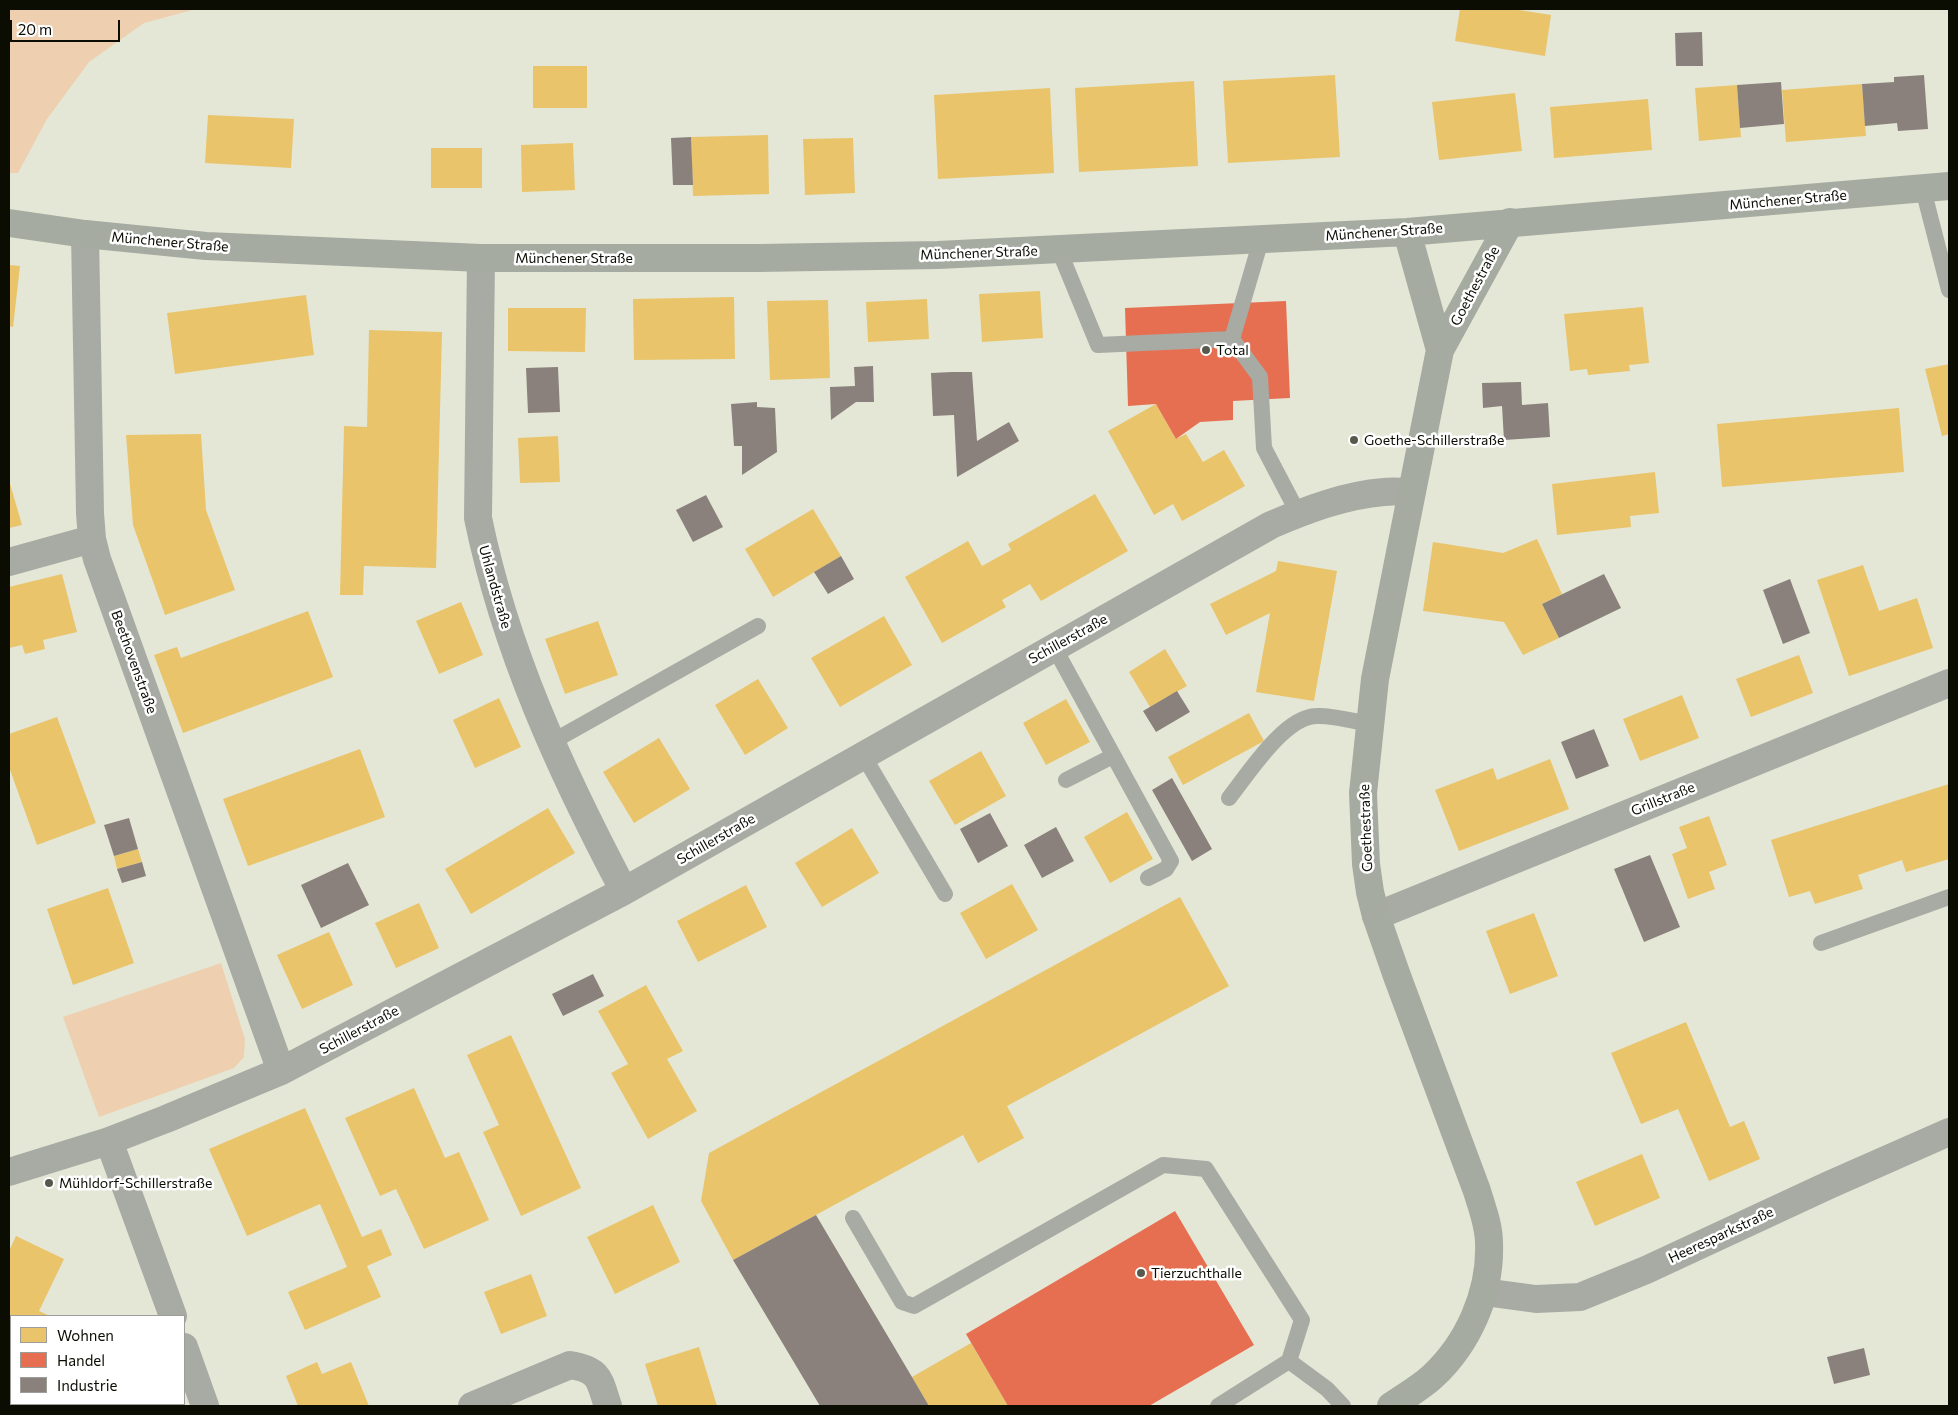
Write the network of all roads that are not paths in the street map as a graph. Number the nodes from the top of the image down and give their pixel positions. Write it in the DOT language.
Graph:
graph roads {
  1 [pos="1936,188"];
  2 [pos="1510,222"];
  3 [pos="9,223"];
  4 [pos="1407,232"];
  5 [pos="86,234"];
  6 [pos="1261,240"];
  7 [pos="1059,250"];
  8 [pos="481,258"];
  9 [pos="1949,290"];
  10 [pos="1232,339"];
  11 [pos="1440,350"];
  12 [pos="1412,492"];
  13 [pos="1298,513"];
  14 [pos="92,540"];
  15 [pos="9,562"];
  16 [pos="758,626"];
  17 [pos="1054,647"];
  18 [pos="1949,683"];
  19 [pos="1370,724"];
  20 [pos="550,743"];
  21 [pos="863,755"];
  22 [pos="1113,756"];
  23 [pos="1066,780"];
  24 [pos="1229,798"];
  25 [pos="1148,878"];
  26 [pos="624,891"];
  27 [pos="945,894"];
  28 [pos="1949,897"];
  29 [pos="1376,916"];
  30 [pos="1822,943"];
  31 [pos="281,1071"];
  32 [pos="1949,1132"];
  33 [pos="109,1141"];
  34 [pos="9,1172"];
  35 [pos="853,1218"];
  36 [pos="1484,1292"];
  37 [pos="172,1315"];
  38 [pos="185,1350"];
  39 [pos="1289,1361"];
  40 [pos="205,1406"];
  41 [pos="472,1406"];
  42 [pos="608,1406"];
  43 [pos="1218,1406"];
  44 [pos="1343,1406"];
  45 [pos="1391,1406"];
  1 -- 2 [label="street, Münchener Straße"];
  1 -- 9 [label="lane"];
  2 -- 4 [label="street, Münchener Straße"];
  2 -- 11 [label="street, Goethestraße"];
  3 -- 5 [label="street, Münchener Straße"];
  4 -- 6 [label="street, Münchener Straße"];
  4 -- 11 [label="street, Goethestraße"];
  5 -- 8 [label="street, Münchener Straße"];
  5 -- 14 [label="street, Beethovenstraße"];
  6 -- 7 [label="street, Münchener Straße"];
  6 -- 10 [label="lane"];
  7 -- 8 [label="street, Münchener Straße"];
  7 -- 10 [label="lane"];
  8 -- 20 [label="street, Uhlandstraße"];
  10 -- 13 [label="lane"];
  11 -- 12 [label="street, Goethestraße"];
  12 -- 13 [label="street, Schillerstraße"];
  12 -- 19 [label="street, Goethestraße"];
  13 -- 17 [label="street, Schillerstraße"];
  14 -- 15 [label="street"];
  14 -- 31 [label="street, Beethovenstraße"];
  16 -- 20 [label="lane"];
  17 -- 21 [label="street, Schillerstraße"];
  17 -- 22 [label="lane"];
  18 -- 29 [label="street, Grillstraße"];
  19 -- 24 [label="lane"];
  19 -- 29 [label="street, Goethestraße"];
  20 -- 26 [label="street, Uhlandstraße"];
  21 -- 26 [label="street, Schillerstraße"];
  21 -- 27 [label="lane"];
  22 -- 23 [label="lane"];
  22 -- 25 [label="lane"];
  26 -- 31 [label="street, Schillerstraße"];
  28 -- 30 [label="lane"];
  29 -- 36 [label="street, Goethestraße"];
  31 -- 33 [label="street, Schillerstraße"];
  32 -- 36 [label="street, Heeresparkstraße"];
  33 -- 34 [label="street, Schillerstraße"];
  33 -- 37 [label="street"];
  35 -- 39 [label="lane"];
  36 -- 45 [label="street, Goethestraße"];
  38 -- 40 [label="street"];
  39 -- 43 [label="lane"];
  39 -- 44 [label="lane"];
  41 -- 42 [label="street"];
}
